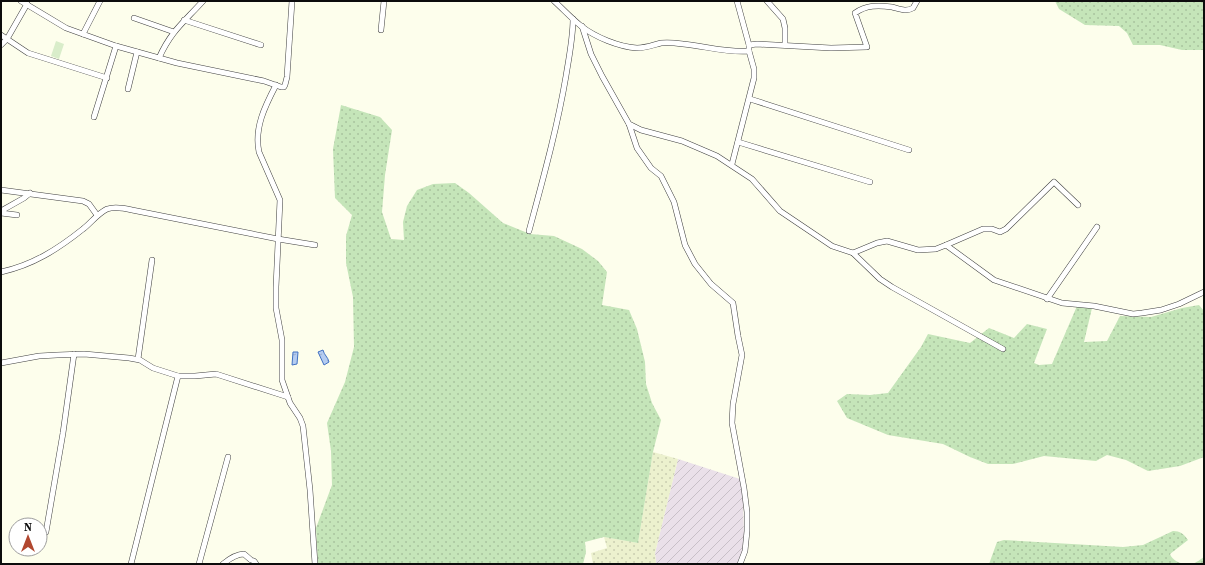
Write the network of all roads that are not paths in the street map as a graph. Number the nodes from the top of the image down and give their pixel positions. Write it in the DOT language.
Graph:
graph roads {
  1 [pos="21,1"];
  2 [pos="100,1"];
  3 [pos="203,1"];
  4 [pos="292,1"];
  5 [pos="384,1"];
  6 [pos="554,1"];
  7 [pos="737,1"];
  8 [pos="767,1"];
  9 [pos="917,1"];
  10 [pos="28,4"];
  11 [pos="134,18"];
  12 [pos="573,19"];
  13 [pos="184,20"];
  14 [pos="582,26"];
  15 [pos="381,30"];
  16 [pos="174,32"];
  17 [pos="83,34"];
  18 [pos="1,36"];
  19 [pos="7,39"];
  20 [pos="261,44"];
  21 [pos="1,45"];
  22 [pos="749,45"];
  23 [pos="785,45"];
  24 [pos="116,46"];
  25 [pos="749,51"];
  26 [pos="137,52"];
  27 [pos="159,58"];
  28 [pos="107,78"];
  29 [pos="276,85"];
  30 [pos="128,89"];
  31 [pos="750,99"];
  32 [pos="94,117"];
  33 [pos="629,124"];
  34 [pos="738,142"];
  35 [pos="909,150"];
  36 [pos="732,164"];
  37 [pos="870,182"];
  38 [pos="1,190"];
  39 [pos="30,194"];
  40 [pos="1078,205"];
  41 [pos="1,212"];
  42 [pos="17,215"];
  43 [pos="97,216"];
  44 [pos="1097,227"];
  45 [pos="529,230"];
  46 [pos="278,239"];
  47 [pos="315,245"];
  48 [pos="946,245"];
  49 [pos="853,253"];
  50 [pos="152,260"];
  51 [pos="1,272"];
  52 [pos="1204,292"];
  53 [pos="1047,299"];
  54 [pos="1003,349"];
  55 [pos="74,354"];
  56 [pos="138,359"];
  57 [pos="1,363"];
  58 [pos="178,376"];
  59 [pos="288,398"];
  60 [pos="228,457"];
  61 [pos="48,520"];
  62 [pos="131,564"];
  63 [pos="199,564"];
  64 [pos="223,564"];
  65 [pos="256,564"];
  66 [pos="315,564"];
  67 [pos="740,564"];
  1 -- 10 [label="street"];
  2 -- 17 [label="street"];
  3 -- 13 [label="street"];
  4 -- 29 [label="street"];
  5 -- 15 [label="street"];
  6 -- 12 [label="street"];
  7 -- 22 [label="street"];
  8 -- 23 [label="street"];
  9 -- 23 [label="street"];
  10 -- 17 [label="street"];
  10 -- 19 [label="street"];
  11 -- 16 [label="street"];
  12 -- 14 [label="street"];
  12 -- 45 [label="street"];
  13 -- 16 [label="street"];
  13 -- 20 [label="street"];
  14 -- 25 [label="street"];
  14 -- 33 [label="street"];
  16 -- 27 [label="street"];
  17 -- 24 [label="street"];
  18 -- 19 [label="street"];
  19 -- 21 [label="street"];
  19 -- 28 [label="street"];
  22 -- 23 [label="street"];
  22 -- 25 [label="street"];
  24 -- 26 [label="street"];
  24 -- 28 [label="street"];
  25 -- 31 [label="street"];
  26 -- 27 [label="street"];
  26 -- 30 [label="street"];
  27 -- 29 [label="street"];
  28 -- 32 [label="street"];
  29 -- 46 [label="street"];
  31 -- 34 [label="street"];
  31 -- 35 [label="street"];
  33 -- 36 [label="street"];
  33 -- 67 [label="street"];
  34 -- 36 [label="street"];
  34 -- 37 [label="street"];
  36 -- 49 [label="street"];
  38 -- 39 [label="street"];
  39 -- 41 [label="street"];
  39 -- 43 [label="street"];
  40 -- 48 [label="street"];
  41 -- 42 [label="street"];
  43 -- 46 [label="street"];
  43 -- 51 [label="street"];
  44 -- 53 [label="street"];
  46 -- 47 [label="street"];
  46 -- 59 [label="street"];
  48 -- 49 [label="street"];
  48 -- 53 [label="street"];
  49 -- 54 [label="street"];
  50 -- 56 [label="street"];
  52 -- 53 [label="street"];
  55 -- 56 [label="street"];
  55 -- 57 [label="street"];
  55 -- 61 [label="street"];
  56 -- 58 [label="street"];
  58 -- 59 [label="street"];
  58 -- 62 [label="street"];
  59 -- 66 [label="street"];
  60 -- 63 [label="street"];
  64 -- 65 [label="street"];
}
